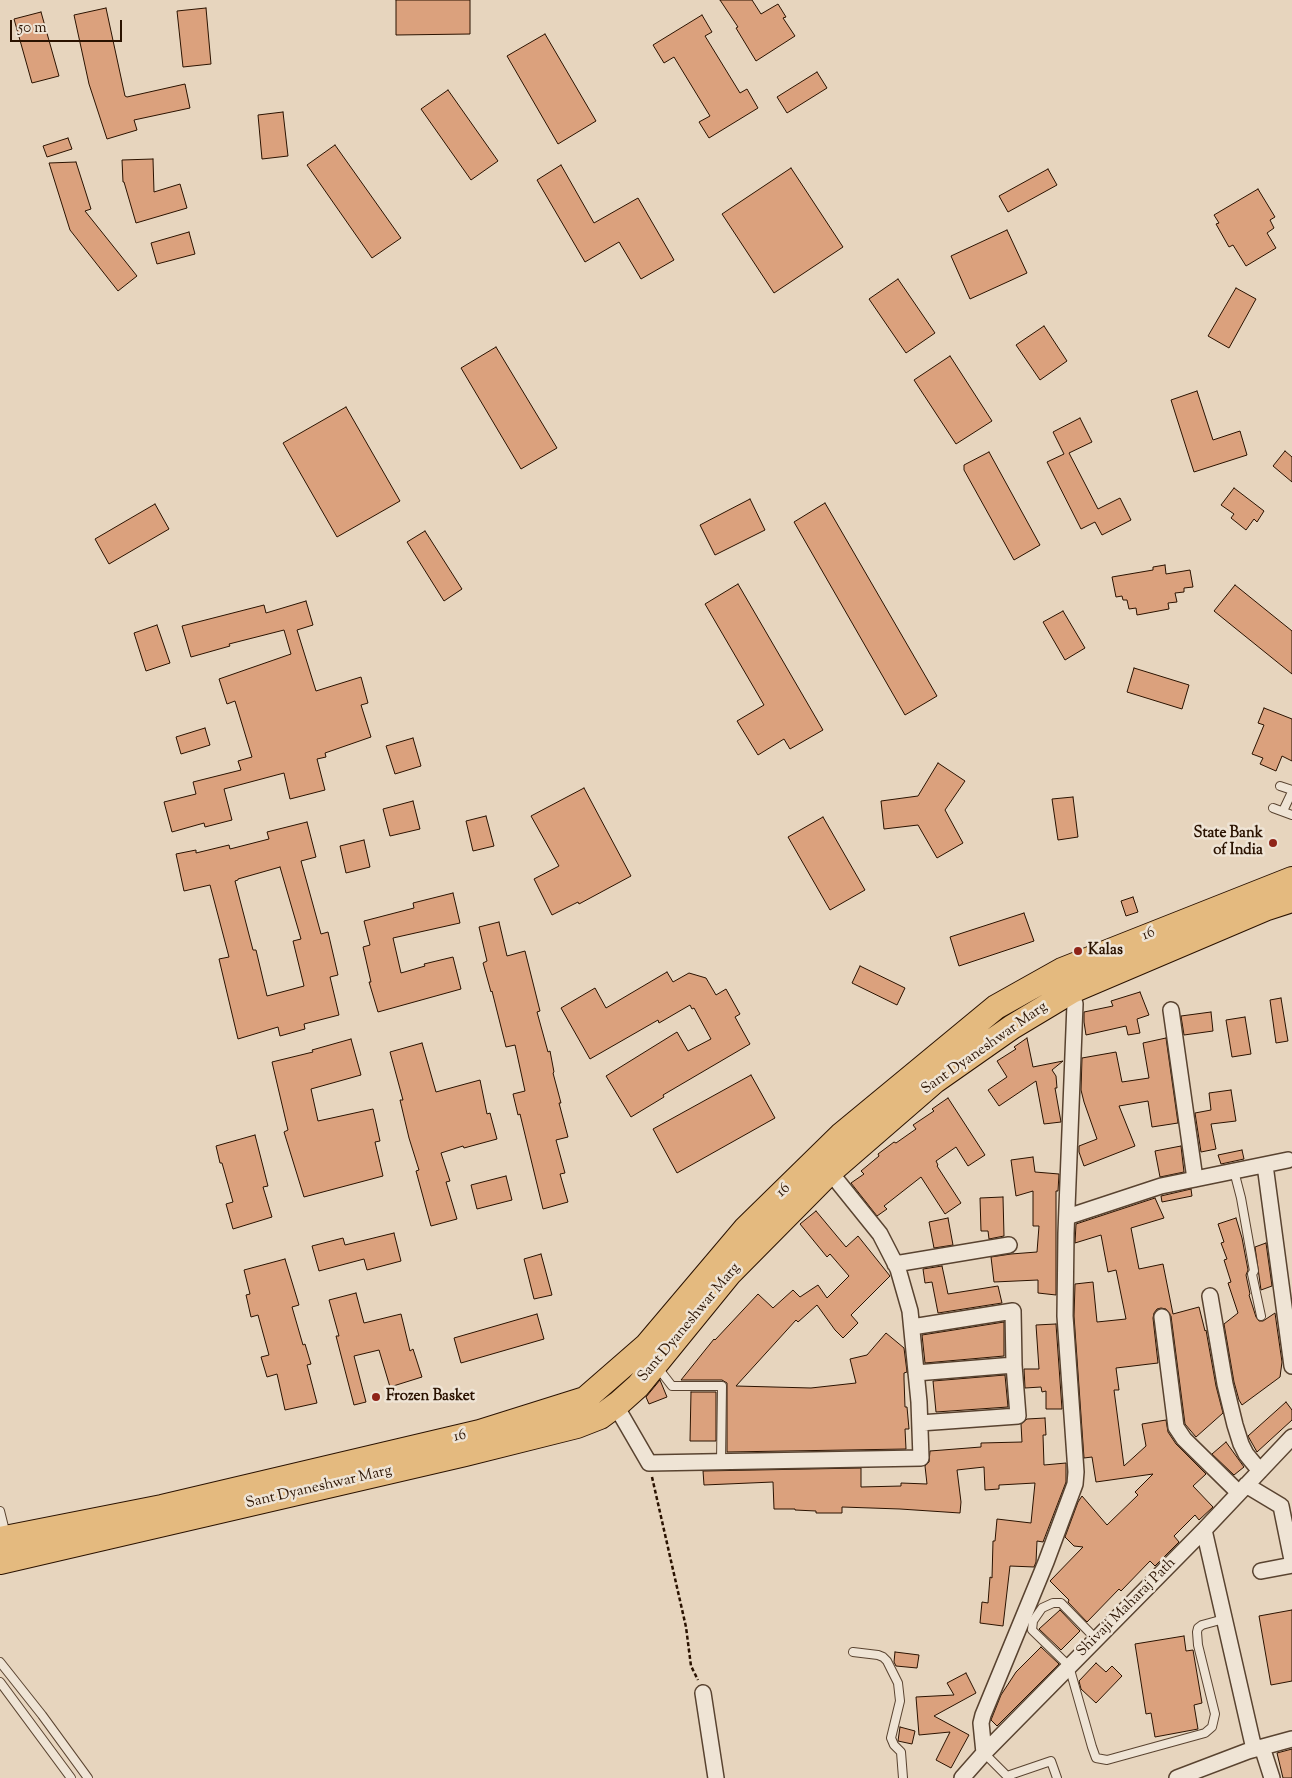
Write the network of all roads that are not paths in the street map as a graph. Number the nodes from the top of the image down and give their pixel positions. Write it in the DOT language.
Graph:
graph roads {
  1 [pos="1280,786"];
  2 [pos="1292,791"];
  3 [pos="1273,808"];
  4 [pos="1283,811"];
  5 [pos="1292,815"];
  6 [pos="1292,879"];
  7 [pos="1292,900"];
  8 [pos="1062,970"];
  9 [pos="1072,991"];
  10 [pos="1171,1010"];
  11 [pos="1288,1160"];
  12 [pos="1266,1165"];
  13 [pos="1234,1171"];
  14 [pos="830,1172"];
  15 [pos="1195,1179"];
  16 [pos="1067,1217"];
  17 [pos="1009,1245"];
  18 [pos="895,1264"];
  19 [pos="1210,1296"];
  20 [pos="1261,1316"];
  21 [pos="1162,1317"];
  22 [pos="912,1327"];
  23 [pos="655,1364"];
  24 [pos="1014,1365"];
  25 [pos="1292,1366"];
  26 [pos="916,1373"];
  27 [pos="600,1407"];
  28 [pos="920,1423"];
  29 [pos="1292,1437"];
  30 [pos="721,1462"];
  31 [pos="1260,1471"];
  32 [pos="1242,1489"];
  33 [pos="0,1511"];
  34 [pos="165,1516"];
  35 [pos="1204,1530"];
  36 [pos="3,1538"];
  37 [pos="1292,1560"];
  38 [pos="0,1562"];
  39 [pos="1292,1565"];
  40 [pos="1261,1571"];
  41 [pos="1224,1619"];
  42 [pos="1096,1639"];
  43 [pos="853,1652"];
  44 [pos="0,1662"];
  45 [pos="1069,1666"];
  46 [pos="0,1682"];
  47 [pos="703,1693"];
  48 [pos="1292,1738"];
  49 [pos="1258,1748"];
  50 [pos="984,1753"];
  51 [pos="71,1778"];
  52 [pos="88,1778"];
  53 [pos="716,1778"];
  54 [pos="903,1778"];
  55 [pos="962,1778"];
  56 [pos="1057,1778"];
  57 [pos="1177,1778"];
  58 [pos="1272,1778"];
  1 -- 2 [label="lane"];
  2 -- 4 [label="lane"];
  3 -- 4 [label="lane"];
  4 -- 5 [label="lane"];
  6 -- 8 [label="main road, 16"];
  7 -- 9 [label="main road, Sant Dyaneshwar Marg"];
  8 -- 9 [label="street"];
  8 -- 27 [label="main road, 16"];
  9 -- 14 [label="main road, Sant Dyaneshwar Marg"];
  9 -- 16 [label="street"];
  10 -- 15 [label="street"];
  11 -- 12 [label="street"];
  12 -- 13 [label="street"];
  12 -- 25 [label="street"];
  13 -- 15 [label="street"];
  13 -- 20 [label="lane"];
  14 -- 18 [label="street"];
  14 -- 23 [label="main road, Sant Dyaneshwar Marg"];
  15 -- 16 [label="street"];
  16 -- 50 [label="street"];
  17 -- 18 [label="street"];
  18 -- 22 [label="street"];
  19 -- 31 [label="street"];
  21 -- 32 [label="street"];
  22 -- 24 [label="street"];
  22 -- 26 [label="street"];
  23 -- 27 [label="main road, Sant Dyaneshwar Marg"];
  23 -- 30 [label="lane"];
  24 -- 26 [label="street"];
  24 -- 28 [label="street"];
  26 -- 28 [label="street"];
  27 -- 30 [label="street"];
  27 -- 34 [label="main road, Sant Dyaneshwar Marg"];
  28 -- 30 [label="street"];
  29 -- 31 [label="street, Shivaji Maharaj Path"];
  31 -- 32 [label="street, Shivaji Maharaj Path"];
  32 -- 35 [label="street, Shivaji Maharaj Path"];
  32 -- 37 [label="street"];
  33 -- 36 [label="lane"];
  34 -- 36 [label="main road, Sant Dyaneshwar Marg"];
  34 -- 38 [label="main road, Sant Dyaneshwar Marg"];
  35 -- 41 [label="street"];
  35 -- 42 [label="street, Shivaji Maharaj Path"];
  39 -- 40 [label="street"];
  41 -- 45 [label="lane"];
  41 -- 49 [label="street"];
  42 -- 45 [label="street, Shivaji Maharaj Path"];
  42 -- 45 [label="lane"];
  43 -- 54 [label="lane"];
  44 -- 52 [label="lane"];
  45 -- 50 [label="street, Shivaji Maharaj Path"];
  46 -- 51 [label="lane"];
  47 -- 53 [label="street"];
  48 -- 49 [label="street"];
  49 -- 57 [label="street"];
  49 -- 58 [label="street"];
  50 -- 55 [label="street, Shivaji Maharaj Path"];
  50 -- 56 [label="lane"];
}
